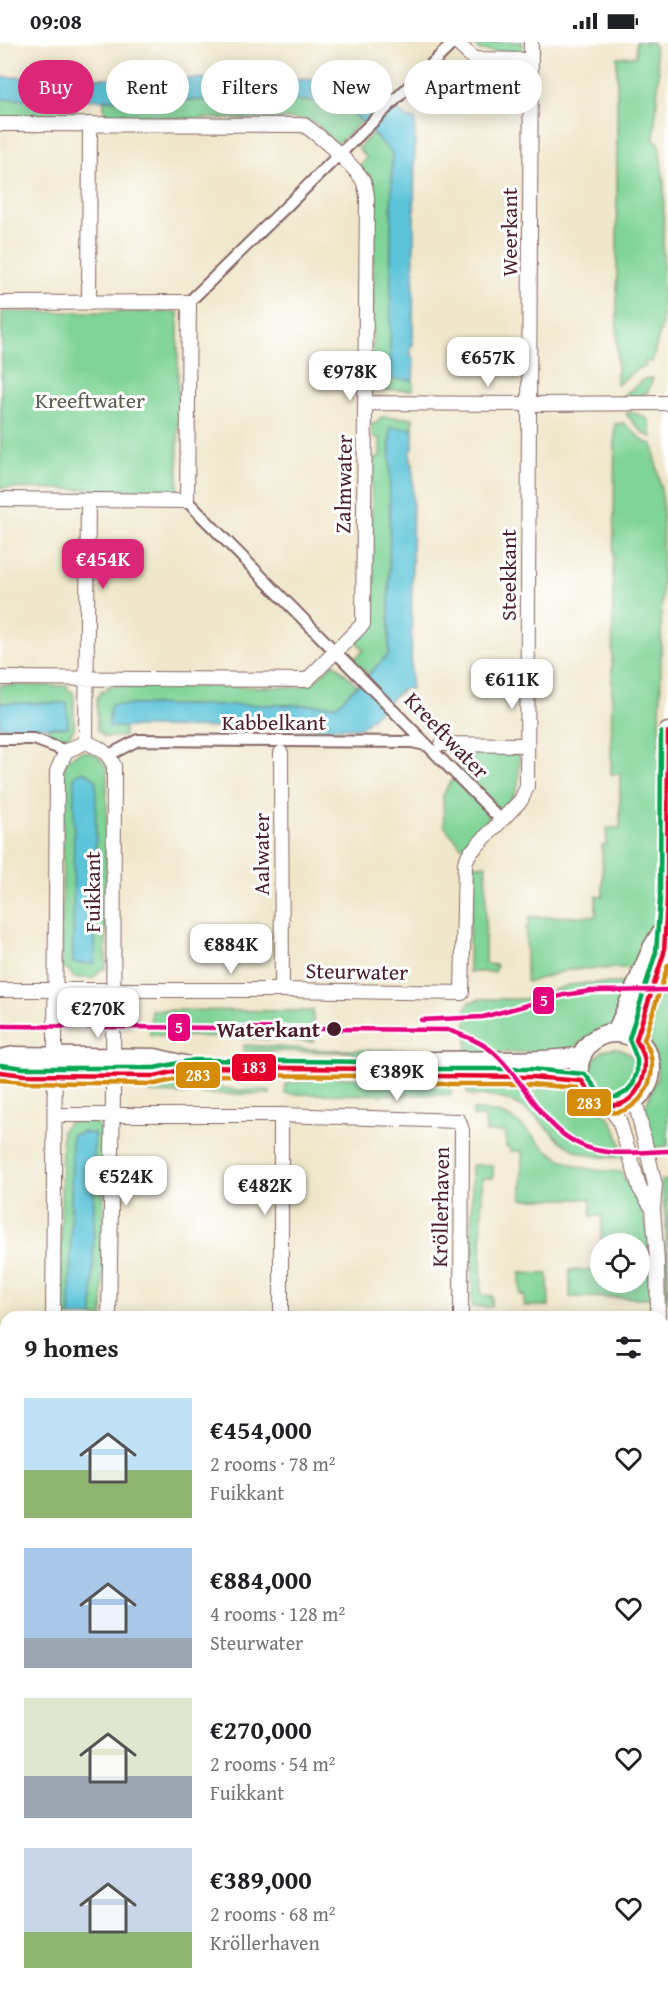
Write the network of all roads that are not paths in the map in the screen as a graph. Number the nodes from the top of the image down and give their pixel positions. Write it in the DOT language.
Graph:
graph roads {
  1 [pos="455,42"];
  2 [pos="531,42"];
  3 [pos="531,60"];
  4 [pos="531,114"];
  5 [pos="0,124"];
  6 [pos="90,124"];
  7 [pos="338,155"];
  8 [pos="189,302"];
  9 [pos="0,303"];
  10 [pos="89,303"];
  11 [pos="365,403"];
  12 [pos="668,403"];
  13 [pos="530,405"];
  14 [pos="0,499"];
  15 [pos="88,500"];
  16 [pos="187,501"];
  17 [pos="336,653"];
  18 [pos="0,678"];
  19 [pos="87,679"];
  20 [pos="668,732"];
  21 [pos="0,739"];
  22 [pos="86,742"];
  23 [pos="442,744"];
  24 [pos="427,745"];
  25 [pos="527,745"];
  26 [pos="66,752"];
  27 [pos="281,753"];
  28 [pos="109,755"];
  29 [pos="500,819"];
  30 [pos="664,928"];
  31 [pos="0,990"];
  32 [pos="112,990"];
  33 [pos="282,990"];
  34 [pos="55,991"];
  35 [pos="462,993"];
  36 [pos="616,1033"];
  37 [pos="636,1040"];
  38 [pos="582,1056"];
  39 [pos="54,1057"];
  40 [pos="113,1057"];
  41 [pos="0,1059"];
  42 [pos="194,1067"];
  43 [pos="376,1069"];
  44 [pos="0,1072"];
  45 [pos="55,1076"];
  46 [pos="113,1076"];
  47 [pos="582,1082"];
  48 [pos="635,1100"];
  49 [pos="607,1105"];
  50 [pos="55,1115"];
  51 [pos="112,1115"];
  52 [pos="281,1115"];
  53 [pos="653,1209"];
  54 [pos="53,1311"];
  55 [pos="109,1311"];
  56 [pos="281,1311"];
  57 [pos="461,1311"];
  58 [pos="658,1311"];
  1 -- 3 [label="street"];
  1 -- 7 [label="street"];
  2 -- 3 [label="street, Weerkant"];
  4 -- 13 [label="street, Weerkant"];
  5 -- 6 [label="street, Zalmwater"];
  6 -- 7 [label="street, Zalmwater"];
  6 -- 10 [label="street"];
  7 -- 8 [label="street"];
  7 -- 11 [label="street, Zalmwater"];
  8 -- 10 [label="street"];
  8 -- 16 [label="street"];
  9 -- 10 [label="street"];
  11 -- 13 [label="street"];
  11 -- 17 [label="street, Zalmwater"];
  12 -- 13 [label="street"];
  13 -- 25 [label="street, Steekkant"];
  14 -- 15 [label="street"];
  15 -- 16 [label="street"];
  15 -- 19 [label="street"];
  16 -- 17 [label="street, Kreeftwater"];
  17 -- 19 [label="street, Zalmwater"];
  17 -- 24 [label="street, Kreeftwater"];
  18 -- 19 [label="street, Zalmwater"];
  19 -- 22 [label="street"];
  20 -- 30 [label="street"];
  21 -- 26 [label="street"];
  22 -- 26 [label="street"];
  22 -- 28 [label="street"];
  23 -- 24 [label="street, Kabbelkant"];
  23 -- 25 [label="street"];
  24 -- 28 [label="street, Kabbelkant"];
  24 -- 29 [label="street, Kreeftwater"];
  25 -- 29 [label="street, Steekkant"];
  26 -- 34 [label="street, Fuikkant"];
  27 -- 33 [label="street, Aalwater"];
  28 -- 32 [label="street, Fuikkant"];
  29 -- 35 [label="street, Steekkant"];
  30 -- 36 [label="street"];
  30 -- 37 [label="street"];
  31 -- 34 [label="street, Steurwater"];
  32 -- 33 [label="street, Steurwater"];
  32 -- 34 [label="street, Steurwater"];
  32 -- 40 [label="street, Fuikkant"];
  33 -- 35 [label="street, Steurwater"];
  34 -- 39 [label="street, Fuikkant"];
  36 -- 37 [label="street"];
  36 -- 38 [label="street"];
  37 -- 48 [label="street"];
  38 -- 43 [label="street"];
  38 -- 47 [label="street"];
  39 -- 40 [label="street"];
  39 -- 41 [label="street"];
  39 -- 45 [label="street, Fuikkant"];
  40 -- 42 [label="street"];
  40 -- 46 [label="street, Fuikkant"];
  42 -- 43 [label="street"];
  42 -- 46 [label="street"];
  43 -- 47 [label="street"];
  44 -- 45 [label="street"];
  45 -- 46 [label="street"];
  45 -- 50 [label="street, Fuikkant"];
  46 -- 51 [label="street, Fuikkant"];
  47 -- 49 [label="street"];
  48 -- 49 [label="street"];
  48 -- 53 [label="street"];
  49 -- 53 [label="street"];
  50 -- 51 [label="street, Kröllerhaven"];
  50 -- 54 [label="street, Fuikkant"];
  51 -- 52 [label="street, Kröllerhaven"];
  51 -- 55 [label="street, Fuikkant"];
  52 -- 56 [label="street"];
  52 -- 57 [label="street, Kröllerhaven"];
  53 -- 58 [label="street"];
}
